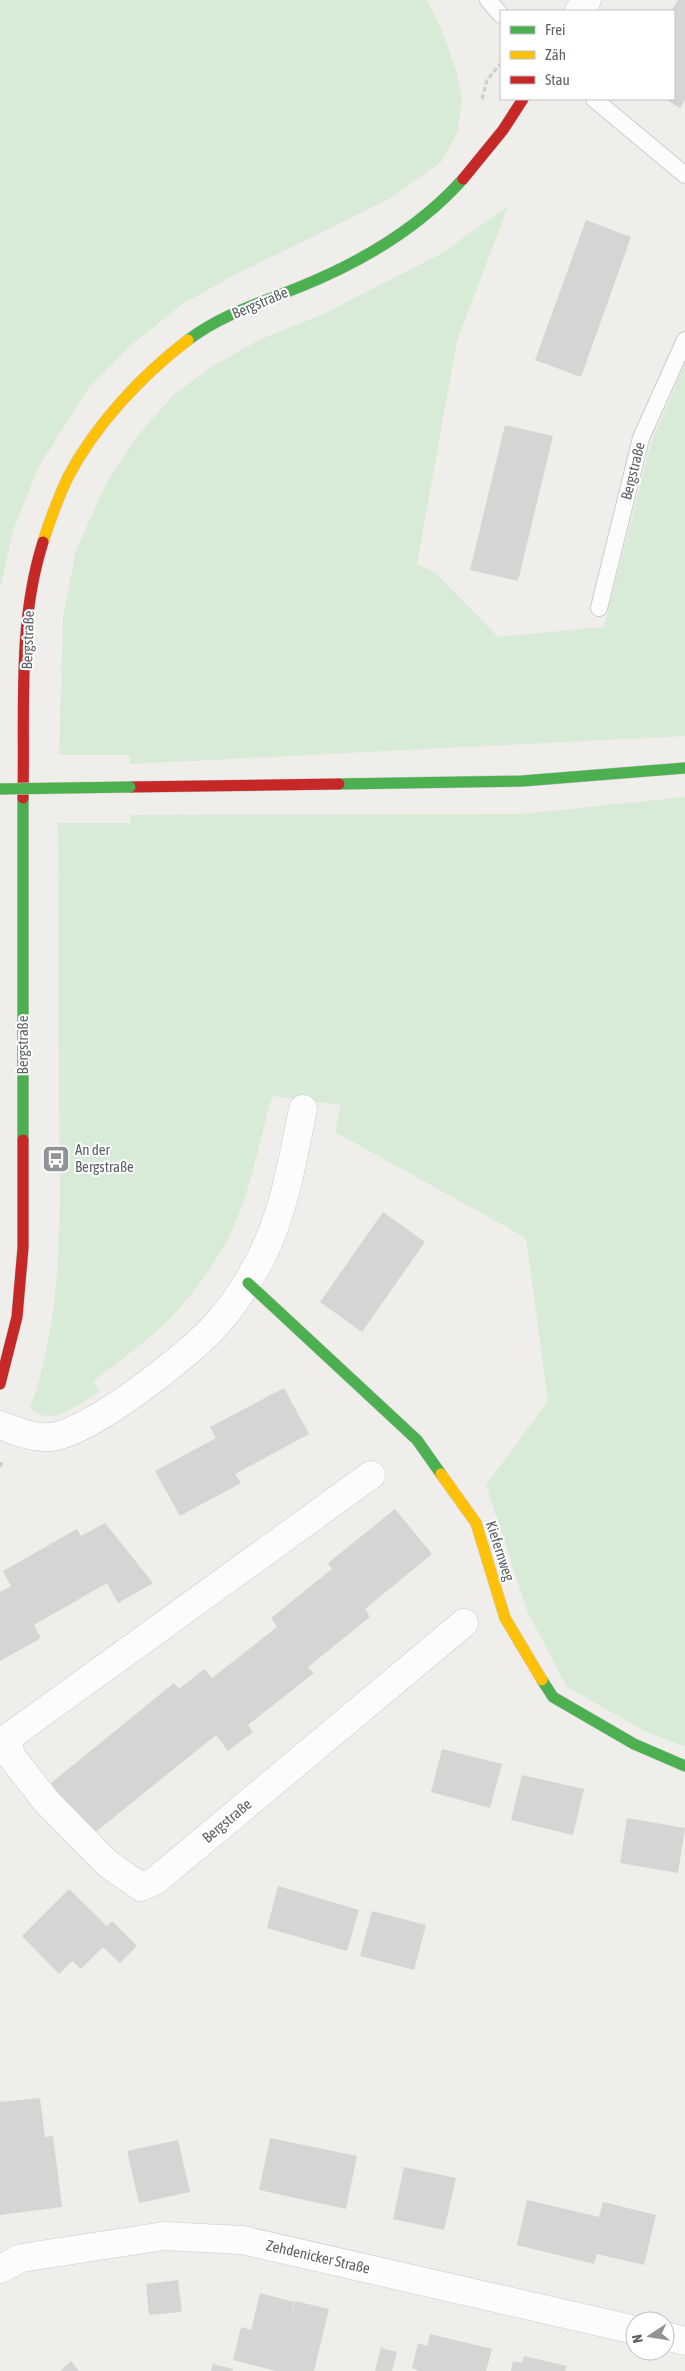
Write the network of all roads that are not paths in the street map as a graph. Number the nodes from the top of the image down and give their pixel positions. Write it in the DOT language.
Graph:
graph roads {
  1 [pos="488,0"];
  2 [pos="500,15"];
  3 [pos="522,100"];
  4 [pos="595,100"];
  5 [pos="685,175"];
  6 [pos="685,340"];
  7 [pos="599,608"];
  8 [pos="685,768"];
  9 [pos="0,789"];
  10 [pos="303,1109"];
  11 [pos="248,1282"];
  12 [pos="0,1384"];
  13 [pos="0,1425"];
  14 [pos="372,1475"];
  15 [pos="464,1623"];
  16 [pos="4,1741"];
  17 [pos="685,1766"];
  18 [pos="0,2269"];
  19 [pos="625,2328"];
  1 -- 2 [label="lane"];
  3 -- 12 [label="street, Bergstraße"];
  4 -- 5 [label="lane"];
  6 -- 7 [label="lane, Bergstraße"];
  8 -- 9 [label="street, bridge"];
  10 -- 11 [label="street"];
  11 -- 13 [label="street"];
  11 -- 17 [label="street, Kiefernweg"];
  14 -- 16 [label="street, Bergstraße"];
  15 -- 16 [label="street, Bergstraße"];
  18 -- 19 [label="street, Zehdenicker Straße"];
}
